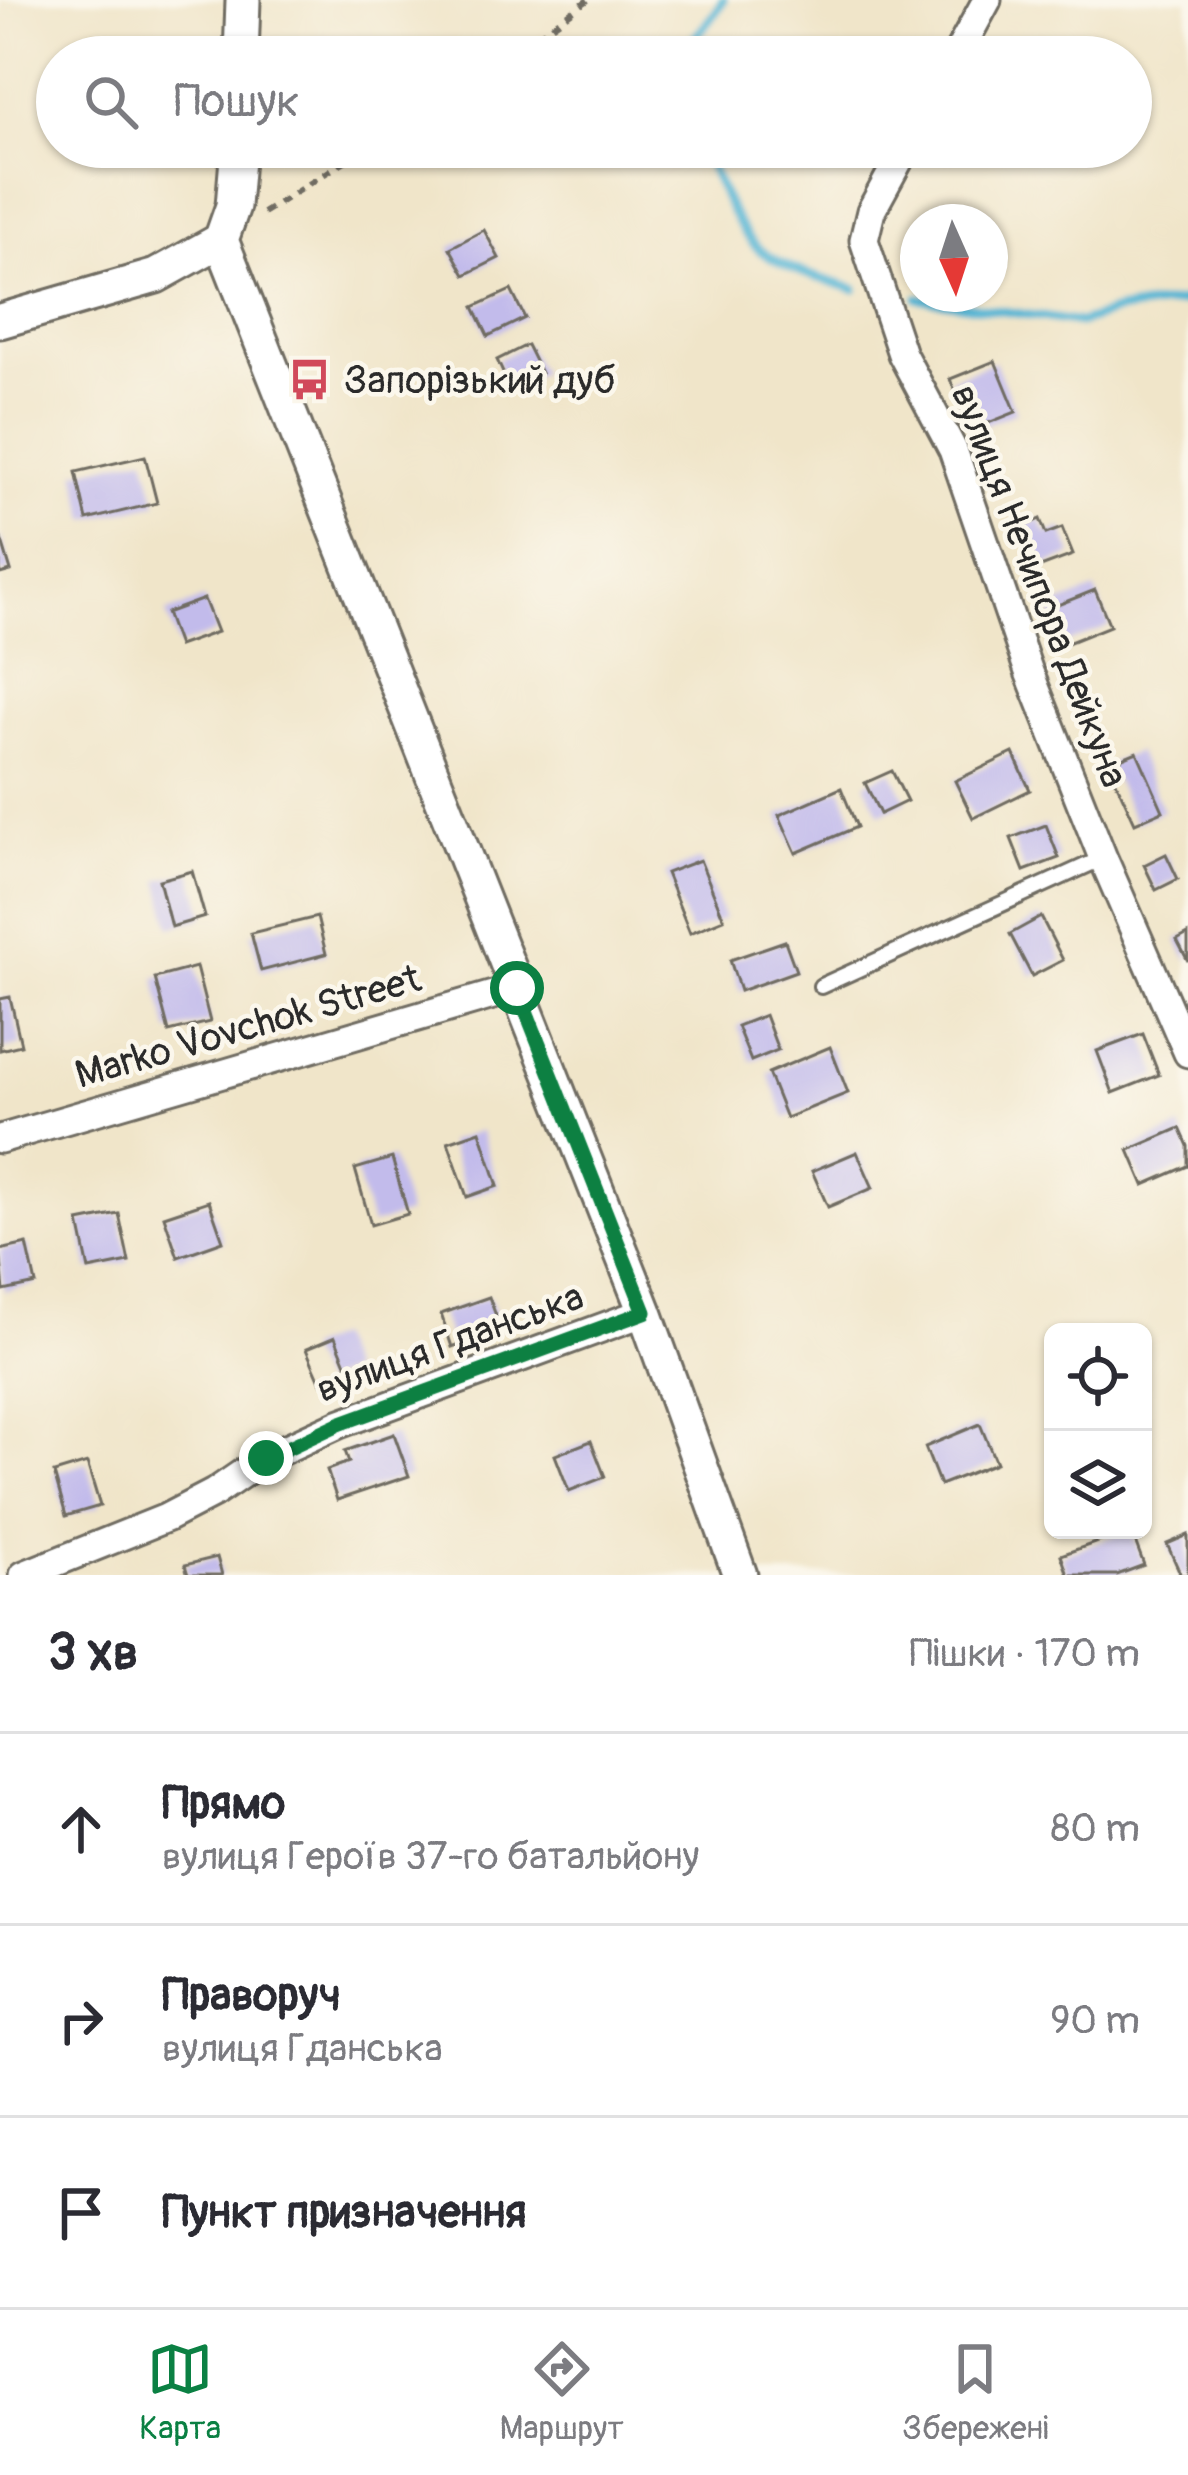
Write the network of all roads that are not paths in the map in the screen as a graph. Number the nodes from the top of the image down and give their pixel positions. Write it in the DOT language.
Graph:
graph roads {
  1 [pos="243,0"];
  2 [pos="987,0"];
  3 [pos="242,36"];
  4 [pos="967,36"];
  5 [pos="236,168"];
  6 [pos="895,168"];
  7 [pos="221,240"];
  8 [pos="0,321"];
  9 [pos="1103,858"];
  10 [pos="821,986"];
  11 [pos="517,988"];
  12 [pos="1188,1053"];
  13 [pos="0,1139"];
  14 [pos="645,1312"];
  15 [pos="24,1575"];
  16 [pos="740,1575"];
  1 -- 3 [label="street"];
  2 -- 4 [label="street"];
  5 -- 7 [label="street"];
  6 -- 9 [label="street, вулиця Нечипора Дейкуна"];
  7 -- 8 [label="street"];
  7 -- 11 [label="street"];
  9 -- 10 [label="lane"];
  9 -- 12 [label="street, вулиця Нечипора Дейкуна"];
  11 -- 13 [label="street, Marko Vovchok Street"];
  11 -- 14 [label="street"];
  14 -- 15 [label="street, вулиця Гданська"];
  14 -- 16 [label="street"];
}
